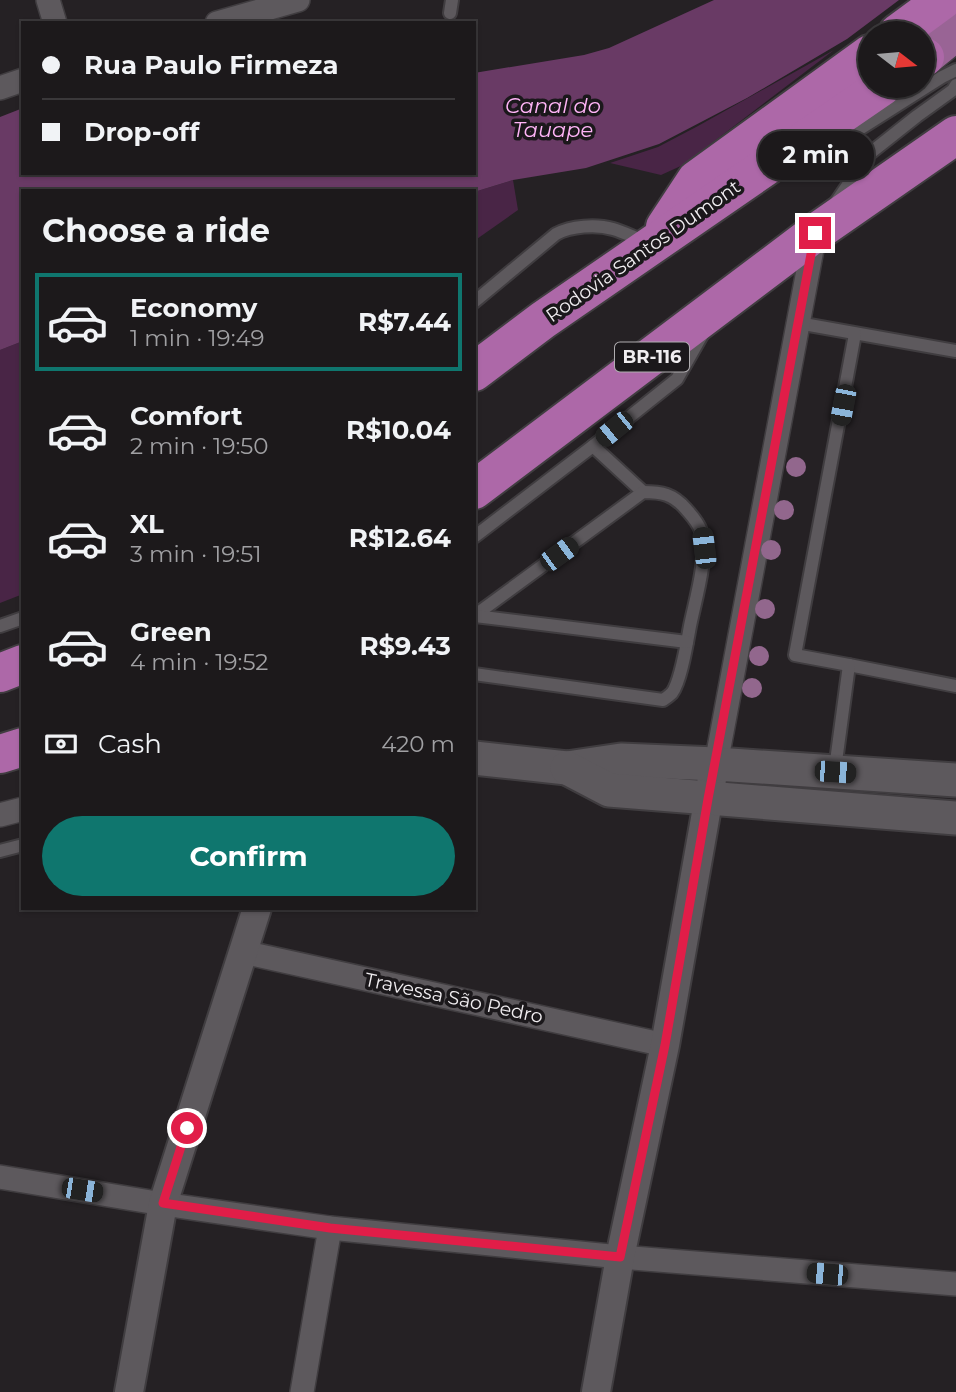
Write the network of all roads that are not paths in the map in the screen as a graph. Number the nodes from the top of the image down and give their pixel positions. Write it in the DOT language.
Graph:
graph roads {
  1 [pos="48,0"];
  2 [pos="298,0"];
  3 [pos="943,0"];
  4 [pos="54,21"];
  5 [pos="224,21"];
  6 [pos="956,32"];
  7 [pos="935,34"];
  8 [pos="935,53"];
  9 [pos="858,63"];
  10 [pos="21,81"];
  11 [pos="0,88"];
  12 [pos="954,88"];
  13 [pos="866,98"];
  14 [pos="881,98"];
  15 [pos="956,135"];
  16 [pos="782,178"];
  17 [pos="735,204"];
  18 [pos="815,233"];
  19 [pos="653,244"];
  20 [pos="476,300"];
  21 [pos="717,307"];
  22 [pos="798,323"];
  23 [pos="855,334"];
  24 [pos="956,351"];
  25 [pos="476,370"];
  26 [pos="593,446"];
  27 [pos="476,488"];
  28 [pos="643,492"];
  29 [pos="476,535"];
  30 [pos="476,615"];
  31 [pos="476,616"];
  32 [pos="21,619"];
  33 [pos="0,626"];
  34 [pos="687,642"];
  35 [pos="21,665"];
  36 [pos="849,665"];
  37 [pos="0,673"];
  38 [pos="476,674"];
  39 [pos="956,686"];
  40 [pos="21,748"];
  41 [pos="0,754"];
  42 [pos="476,758"];
  43 [pos="716,764"];
  44 [pos="568,768"];
  45 [pos="835,772"];
  46 [pos="956,780"];
  47 [pos="708,799"];
  48 [pos="21,809"];
  49 [pos="0,815"];
  50 [pos="956,818"];
  51 [pos="21,846"];
  52 [pos="0,851"];
  53 [pos="256,910"];
  54 [pos="243,952"];
  55 [pos="665,1045"];
  56 [pos="0,1177"];
  57 [pos="163,1203"];
  58 [pos="330,1228"];
  59 [pos="620,1257"];
  60 [pos="956,1284"];
  61 [pos="129,1392"];
  62 [pos="302,1392"];
  63 [pos="596,1392"];
  1 -- 4 [label="street"];
  2 -- 5 [label="street"];
  3 -- 7 [label="highway"];
  6 -- 8 [label="main road"];
  9 -- 19 [label="highway"];
  10 -- 11 [label="street"];
  12 -- 18 [label="lane"];
  13 -- 19 [label="highway, Rodovia Santos Dumont"];
  14 -- 16 [label="lane"];
  15 -- 18 [label="highway, BR-116"];
  17 -- 19 [label="lane"];
  18 -- 21 [label="highway, BR-116"];
  18 -- 22 [label="street"];
  19 -- 20 [label="lane"];
  19 -- 25 [label="highway, Rodovia Santos Dumont"];
  21 -- 26 [label="lane"];
  21 -- 27 [label="highway, BR-116"];
  22 -- 23 [label="lane"];
  22 -- 43 [label="street"];
  23 -- 24 [label="lane"];
  23 -- 36 [label="lane"];
  26 -- 28 [label="lane"];
  26 -- 29 [label="lane"];
  28 -- 30 [label="lane"];
  28 -- 34 [label="lane"];
  31 -- 34 [label="lane"];
  32 -- 33 [label="lane"];
  34 -- 38 [label="lane"];
  35 -- 37 [label="highway"];
  36 -- 39 [label="lane"];
  36 -- 45 [label="lane"];
  40 -- 41 [label="highway"];
  42 -- 44 [label="main road"];
  43 -- 44 [label="main road"];
  43 -- 45 [label="main road"];
  43 -- 47 [label="street"];
  44 -- 47 [label="main road"];
  45 -- 46 [label="main road"];
  47 -- 50 [label="main road"];
  47 -- 55 [label="street"];
  48 -- 49 [label="street"];
  51 -- 52 [label="lane"];
  53 -- 54 [label="street"];
  54 -- 55 [label="street, Travessa São Pedro"];
  54 -- 57 [label="street"];
  55 -- 59 [label="street"];
  56 -- 57 [label="street"];
  57 -- 58 [label="street"];
  57 -- 61 [label="street"];
  58 -- 59 [label="street"];
  58 -- 62 [label="street"];
  59 -- 60 [label="street"];
  59 -- 63 [label="street"];
}
